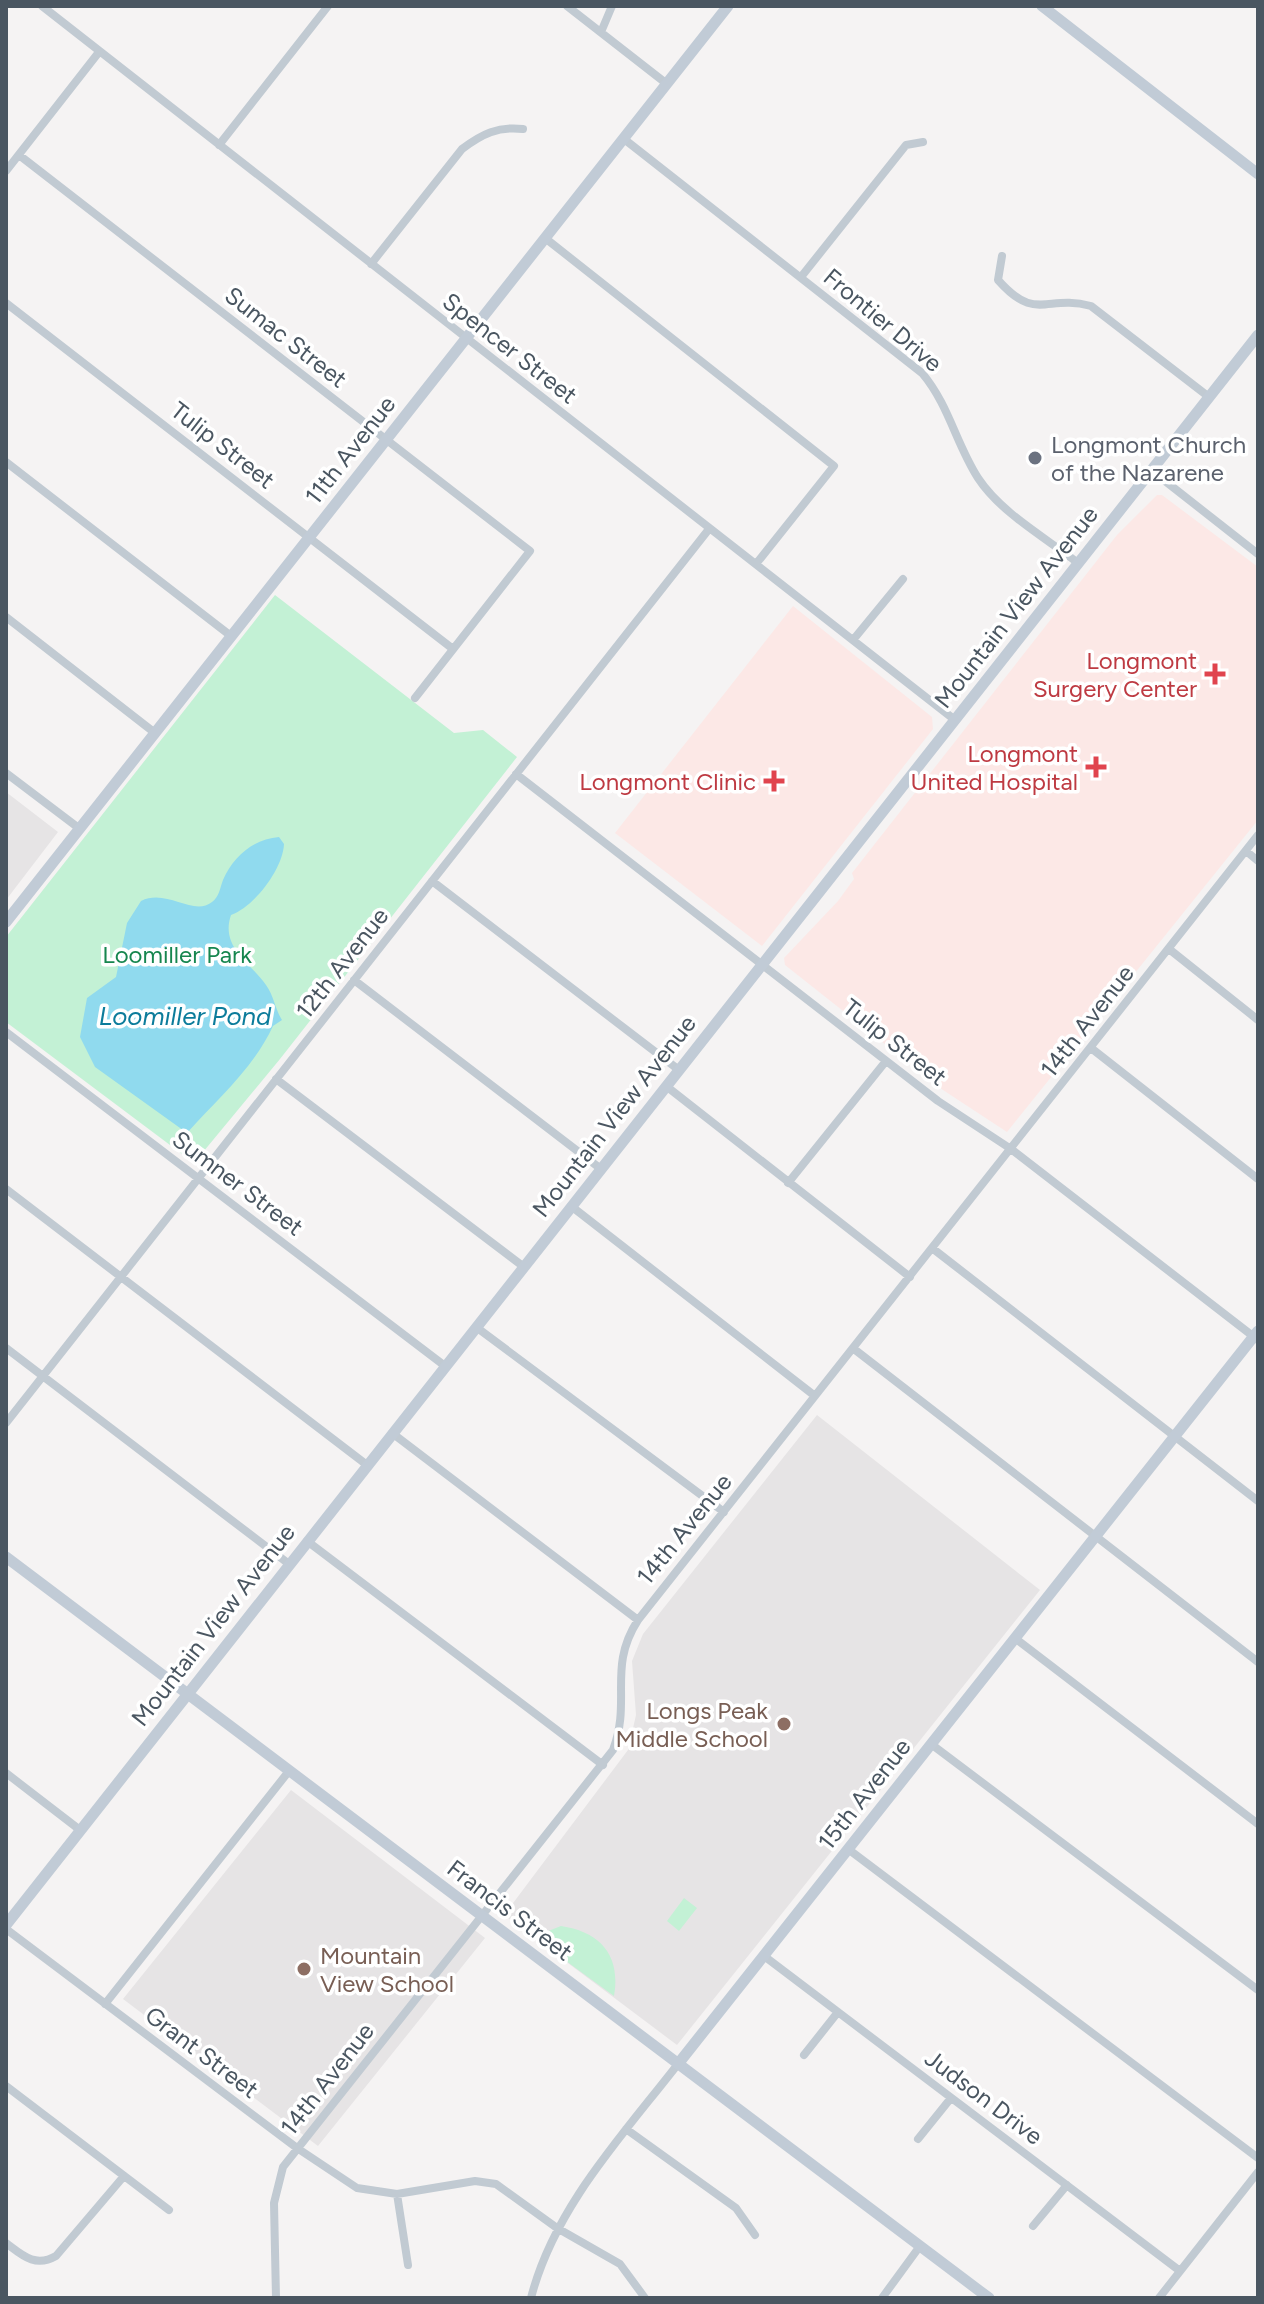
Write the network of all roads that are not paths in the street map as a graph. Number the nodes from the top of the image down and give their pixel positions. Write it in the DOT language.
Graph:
graph roads {
  1 [pos="42,6"];
  2 [pos="328,6"];
  3 [pos="567,6"];
  4 [pos="612,6"];
  5 [pos="728,6"];
  6 [pos="1042,6"];
  7 [pos="601,32"];
  8 [pos="99,52"];
  9 [pos="667,84"];
  10 [pos="523,129"];
  11 [pos="624,139"];
  12 [pos="923,142"];
  13 [pos="219,145"];
  14 [pos="19,155"];
  15 [pos="6,171"];
  16 [pos="1258,174"];
  17 [pos="545,238"];
  18 [pos="1002,256"];
  19 [pos="371,264"];
  20 [pos="801,277"];
  21 [pos="6,303"];
  22 [pos="1258,335"];
  23 [pos="466,339"];
  24 [pos="1209,397"];
  25 [pos="386,440"];
  26 [pos="6,462"];
  27 [pos="1151,470"];
  28 [pos="709,529"];
  29 [pos="309,537"];
  30 [pos="1258,554"];
  31 [pos="1078,563"];
  32 [pos="756,564"];
  33 [pos="903,579"];
  34 [pos="6,617"];
  35 [pos="231,636"];
  36 [pos="853,640"];
  37 [pos="453,649"];
  38 [pos="415,698"];
  39 [pos="955,720"];
  40 [pos="155,733"];
  41 [pos="6,773"];
  42 [pos="516,774"];
  43 [pos="80,829"];
  44 [pos="1258,835"];
  45 [pos="1246,851"];
  46 [pos="1258,861"];
  47 [pos="432,881"];
  48 [pos="6,922"];
  49 [pos="1169,949"];
  50 [pos="762,963"];
  51 [pos="354,980"];
  52 [pos="1258,1020"];
  53 [pos="6,1032"];
  54 [pos="1091,1048"];
  55 [pos="886,1061"];
  56 [pos="679,1070"];
  57 [pos="276,1079"];
  58 [pos="666,1086"];
  59 [pos="1011,1149"];
  60 [pos="601,1169"];
  61 [pos="198,1178"];
  62 [pos="1258,1179"];
  63 [pos="788,1183"];
  64 [pos="6,1189"];
  65 [pos="571,1206"];
  66 [pos="932,1248"];
  67 [pos="524,1267"];
  68 [pos="121,1277"];
  69 [pos="910,1277"];
  70 [pos="476,1327"];
  71 [pos="1257,1336"];
  72 [pos="6,1348"];
  73 [pos="854,1349"];
  74 [pos="445,1366"];
  75 [pos="43,1376"];
  76 [pos="815,1396"];
  77 [pos="6,1423"];
  78 [pos="392,1433"];
  79 [pos="1175,1437"];
  80 [pos="367,1465"];
  81 [pos="1258,1501"];
  82 [pos="724,1512"];
  83 [pos="1097,1537"];
  84 [pos="307,1541"];
  85 [pos="6,1557"];
  86 [pos="289,1564"];
  87 [pos="638,1620"];
  88 [pos="1016,1639"];
  89 [pos="1258,1662"];
  90 [pos="187,1694"];
  91 [pos="931,1744"];
  92 [pos="603,1765"];
  93 [pos="289,1771"];
  94 [pos="6,1773"];
  95 [pos="1258,1824"];
  96 [pos="80,1830"];
  97 [pos="848,1849"];
  98 [pos="484,1918"];
  99 [pos="6,1927"];
  100 [pos="764,1956"];
  101 [pos="1258,1990"];
  102 [pos="105,2004"];
  103 [pos="838,2012"];
  104 [pos="804,2055"];
  105 [pos="678,2064"];
  106 [pos="6,2086"];
  107 [pos="951,2098"];
  108 [pos="626,2129"];
  109 [pos="918,2139"];
  110 [pos="297,2148"];
  111 [pos="1258,2158"];
  112 [pos="1258,2172"];
  113 [pos="124,2176"];
  114 [pos="1067,2185"];
  115 [pos="397,2194"];
  116 [pos="169,2210"];
  117 [pos="1033,2226"];
  118 [pos="557,2228"];
  119 [pos="755,2235"];
  120 [pos="6,2243"];
  121 [pos="920,2246"];
  122 [pos="408,2265"];
  123 [pos="1180,2271"];
  124 [pos="276,2298"];
  125 [pos="531,2298"];
  126 [pos="645,2298"];
  127 [pos="882,2298"];
  128 [pos="989,2298"];
  129 [pos="1159,2298"];
  1 -- 8 [label="street, Spencer Street"];
  2 -- 13 [label="street"];
  3 -- 7 [label="street"];
  4 -- 7 [label="street"];
  5 -- 9 [label="street, 11th Avenue"];
  6 -- 16 [label="street"];
  7 -- 9 [label="street"];
  8 -- 13 [label="street, Spencer Street"];
  8 -- 14 [label="street"];
  9 -- 11 [label="street, 11th Avenue"];
  10 -- 19 [label="street"];
  11 -- 17 [label="street, 11th Avenue"];
  11 -- 20 [label="street, Frontier Drive"];
  12 -- 20 [label="street"];
  13 -- 19 [label="street, Spencer Street"];
  14 -- 15 [label="street"];
  14 -- 25 [label="street, Sumac Street"];
  17 -- 23 [label="street, 11th Avenue"];
  17 -- 32 [label="street"];
  18 -- 24 [label="street"];
  19 -- 23 [label="street, Spencer Street"];
  20 -- 31 [label="street, Frontier Drive"];
  21 -- 29 [label="street, Tulip Street"];
  22 -- 24 [label="street, Mountain View Avenue"];
  23 -- 25 [label="street, 11th Avenue"];
  23 -- 28 [label="street, Spencer Street"];
  24 -- 27 [label="street, Mountain View Avenue"];
  25 -- 29 [label="street, 11th Avenue"];
  25 -- 37 [label="street, Sumac Street"];
  26 -- 35 [label="street"];
  27 -- 30 [label="street"];
  27 -- 31 [label="street, Mountain View Avenue"];
  28 -- 32 [label="street, Spencer Street"];
  28 -- 42 [label="street, 12th Avenue"];
  29 -- 35 [label="street, 11th Avenue"];
  29 -- 37 [label="street, Tulip Street"];
  31 -- 39 [label="street, Mountain View Avenue"];
  32 -- 36 [label="street, Spencer Street"];
  33 -- 36 [label="street"];
  34 -- 40 [label="street"];
  35 -- 40 [label="street, 11th Avenue"];
  36 -- 39 [label="street, Spencer Street"];
  37 -- 38 [label="street"];
  39 -- 50 [label="street, Mountain View Avenue"];
  40 -- 43 [label="street, 11th Avenue"];
  41 -- 43 [label="street"];
  42 -- 47 [label="street, 12th Avenue"];
  42 -- 50 [label="street, Tulip Street"];
  43 -- 48 [label="street, 11th Avenue"];
  44 -- 45 [label="street, 14th Avenue"];
  45 -- 46 [label="street"];
  45 -- 49 [label="street, 14th Avenue"];
  47 -- 51 [label="street, 12th Avenue"];
  47 -- 56 [label="street"];
  49 -- 52 [label="street"];
  49 -- 54 [label="street, 14th Avenue"];
  50 -- 55 [label="street, Tulip Street"];
  50 -- 56 [label="street, Mountain View Avenue"];
  51 -- 57 [label="street, 12th Avenue"];
  51 -- 60 [label="street"];
  53 -- 61 [label="street, Sumner Street"];
  54 -- 59 [label="street, 14th Avenue"];
  54 -- 62 [label="street"];
  55 -- 59 [label="street, Tulip Street"];
  55 -- 63 [label="street"];
  56 -- 58 [label="street, Mountain View Avenue"];
  57 -- 61 [label="street, 12th Avenue"];
  57 -- 67 [label="street"];
  58 -- 60 [label="street, Mountain View Avenue"];
  58 -- 63 [label="street"];
  59 -- 66 [label="street, 14th Avenue"];
  59 -- 71 [label="street, Tulip Street"];
  60 -- 65 [label="street, Mountain View Avenue"];
  61 -- 68 [label="street, 12th Avenue"];
  61 -- 74 [label="street, Sumner Street"];
  63 -- 69 [label="street"];
  64 -- 68 [label="street"];
  65 -- 67 [label="street, Mountain View Avenue"];
  65 -- 76 [label="street"];
  66 -- 69 [label="street, 14th Avenue"];
  66 -- 79 [label="street"];
  67 -- 70 [label="street, Mountain View Avenue"];
  68 -- 75 [label="street, 12th Avenue"];
  68 -- 80 [label="street"];
  69 -- 73 [label="street, 14th Avenue"];
  70 -- 74 [label="street, Mountain View Avenue"];
  70 -- 82 [label="street"];
  71 -- 79 [label="street, 15th Avenue"];
  72 -- 75 [label="street"];
  73 -- 76 [label="street, 14th Avenue"];
  73 -- 83 [label="street"];
  74 -- 78 [label="street, Mountain View Avenue"];
  75 -- 77 [label="street, 12th Avenue"];
  75 -- 86 [label="street"];
  76 -- 82 [label="street, 14th Avenue"];
  78 -- 80 [label="street, Mountain View Avenue"];
  78 -- 87 [label="street"];
  79 -- 81 [label="street"];
  79 -- 83 [label="street, 15th Avenue"];
  80 -- 84 [label="street, Mountain View Avenue"];
  82 -- 87 [label="street, 14th Avenue"];
  83 -- 88 [label="street, 15th Avenue"];
  83 -- 89 [label="street"];
  84 -- 86 [label="street, Mountain View Avenue"];
  84 -- 92 [label="street"];
  85 -- 90 [label="street, Francis Street"];
  86 -- 90 [label="street, Mountain View Avenue"];
  87 -- 92 [label="street, 14th Avenue"];
  88 -- 91 [label="street, 15th Avenue"];
  88 -- 95 [label="street"];
  90 -- 93 [label="street, Francis Street"];
  90 -- 96 [label="street, Mountain View Avenue"];
  91 -- 97 [label="street, 15th Avenue"];
  91 -- 101 [label="street"];
  92 -- 98 [label="street, 14th Avenue"];
  93 -- 98 [label="street, Francis Street"];
  93 -- 102 [label="street"];
  94 -- 96 [label="street"];
  96 -- 99 [label="street, Mountain View Avenue"];
  97 -- 100 [label="street, 15th Avenue"];
  97 -- 111 [label="street"];
  98 -- 105 [label="street, Francis Street"];
  98 -- 110 [label="street, 14th Avenue"];
  99 -- 102 [label="street, Grant Street"];
  100 -- 103 [label="street, Judson Drive"];
  100 -- 105 [label="street, 15th Avenue"];
  102 -- 110 [label="street, Grant Street"];
  103 -- 104 [label="street"];
  103 -- 107 [label="street, Judson Drive"];
  105 -- 108 [label="street, 15th Avenue"];
  105 -- 121 [label="street, Francis Street"];
  106 -- 113 [label="street"];
  107 -- 109 [label="street"];
  107 -- 114 [label="street, Judson Drive"];
  108 -- 118 [label="street, 15th Avenue"];
  108 -- 119 [label="street"];
  110 -- 115 [label="street, Grant Street"];
  110 -- 124 [label="street, 14th Avenue"];
  112 -- 123 [label="street"];
  113 -- 116 [label="street"];
  113 -- 120 [label="street"];
  114 -- 117 [label="street"];
  114 -- 123 [label="street, Judson Drive"];
  115 -- 118 [label="street, Grant Street"];
  115 -- 122 [label="street"];
  118 -- 125 [label="street, 15th Avenue"];
  118 -- 126 [label="street, Grant Street"];
  121 -- 127 [label="street"];
  121 -- 128 [label="street, Francis Street"];
  123 -- 129 [label="street"];
}
